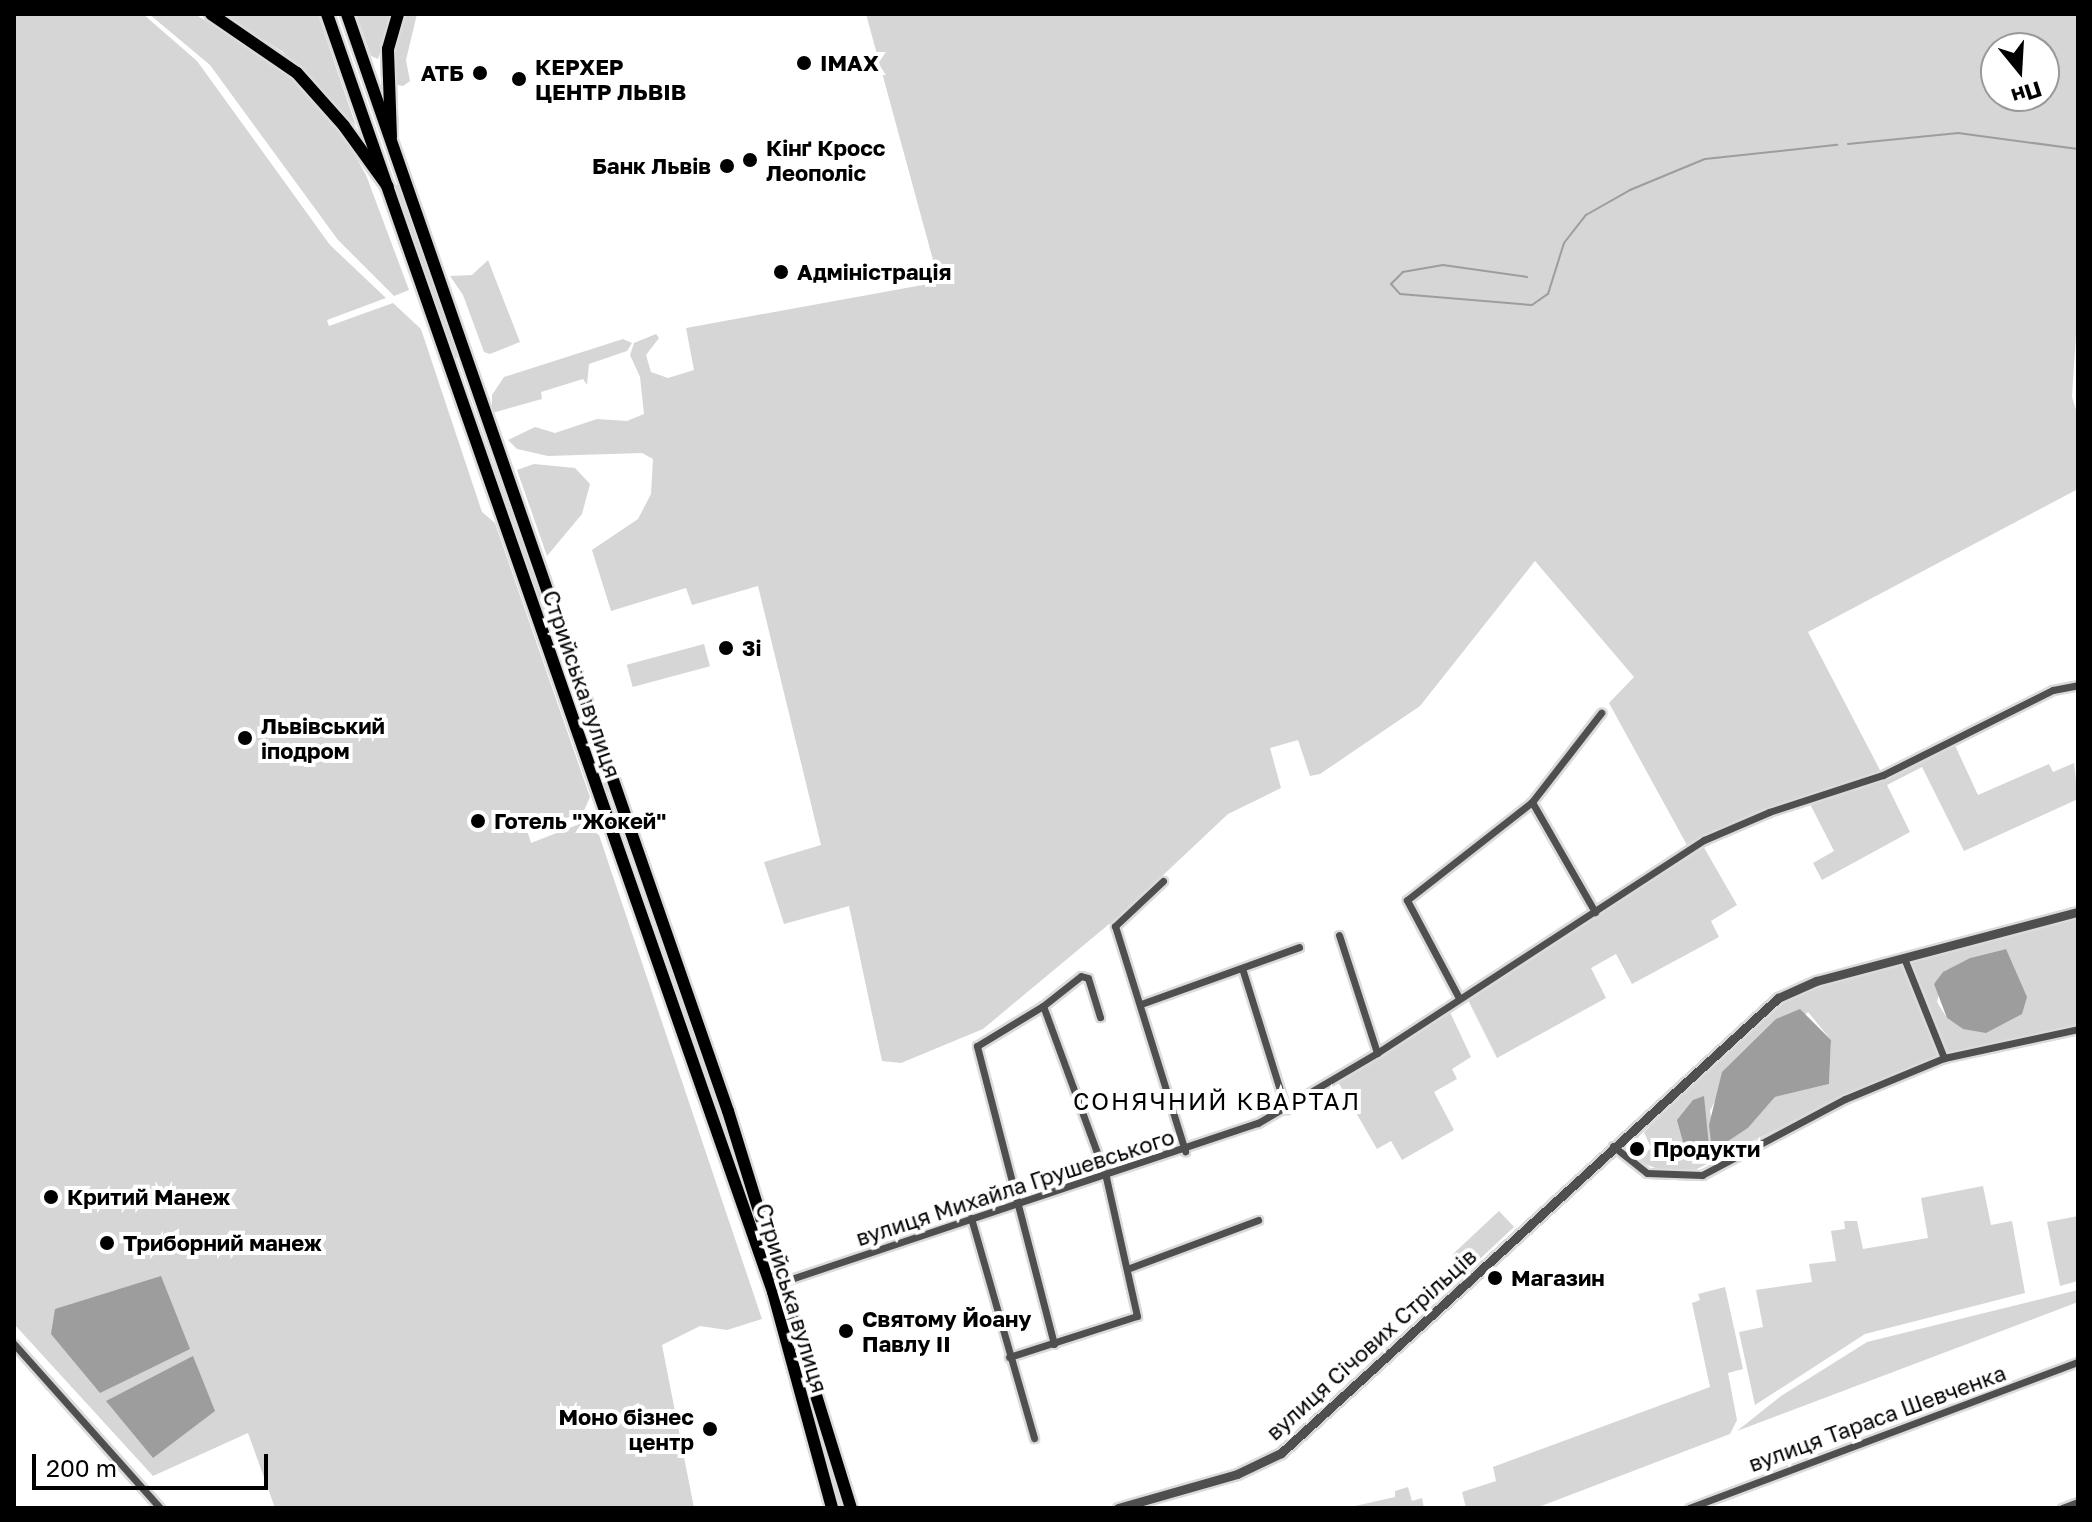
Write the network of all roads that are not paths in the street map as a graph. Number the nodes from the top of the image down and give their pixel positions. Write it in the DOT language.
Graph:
graph roads {
  1 [pos="211,14"];
  2 [pos="327,14"];
  3 [pos="347,14"];
  4 [pos="398,14"];
  5 [pos="391,137"];
  6 [pos="388,187"];
  7 [pos="472,381"];
  8 [pos="457,385"];
  9 [pos="2078,685"];
  10 [pos="1601,713"];
  11 [pos="1532,802"];
  12 [pos="1163,881"];
  13 [pos="1595,912"];
  14 [pos="2078,912"];
  15 [pos="1339,935"];
  16 [pos="1299,947"];
  17 [pos="1904,958"];
  18 [pos="1242,968"];
  19 [pos="1459,998"];
  20 [pos="1141,1004"];
  21 [pos="1043,1006"];
  22 [pos="1100,1017"];
  23 [pos="2078,1029"];
  24 [pos="1377,1053"];
  25 [pos="1944,1058"];
  26 [pos="1286,1109"];
  27 [pos="1613,1146"];
  28 [pos="1185,1151"];
  29 [pos="1106,1177"];
  30 [pos="1018,1204"];
  31 [pos="971,1218"];
  32 [pos="1258,1220"];
  33 [pos="1127,1269"];
  34 [pos="785,1281"];
  35 [pos="14,1344"];
  36 [pos="1054,1344"];
  37 [pos="1009,1357"];
  38 [pos="2078,1362"];
  39 [pos="1034,1438"];
  40 [pos="2078,1502"];
  41 [pos="160,1508"];
  42 [pos="832,1508"];
  43 [pos="851,1508"];
  44 [pos="1118,1508"];
  45 [pos="1689,1508"];
  46 [pos="2062,1508"];
  1 -- 6 [label="main road"];
  2 -- 6 [label="main road, Стрийська вулиця"];
  3 -- 5 [label="main road, Стрийська вулиця"];
  4 -- 5 [label="main road"];
  5 -- 7 [label="main road, Стрийська вулиця"];
  6 -- 8 [label="main road, Стрийська вулиця"];
  7 -- 8 [label="main road"];
  7 -- 34 [label="main road, Стрийська вулиця"];
  8 -- 42 [label="main road, Стрийська вулиця"];
  9 -- 13 [label="street, вулиця Михайла Грушевського"];
  10 -- 11 [label="street"];
  11 -- 13 [label="street"];
  11 -- 19 [label="street"];
  12 -- 20 [label="street"];
  13 -- 19 [label="street, вулиця Михайла Грушевського"];
  14 -- 17 [label="street, вулиця Січових Стрільців"];
  15 -- 24 [label="street"];
  16 -- 18 [label="street"];
  17 -- 25 [label="street"];
  17 -- 27 [label="street, вулиця Січових Стрільців"];
  18 -- 20 [label="street"];
  18 -- 26 [label="street"];
  19 -- 24 [label="street, вулиця Михайла Грушевського"];
  20 -- 28 [label="street"];
  21 -- 22 [label="street"];
  21 -- 29 [label="street"];
  21 -- 30 [label="street"];
  23 -- 25 [label="street"];
  24 -- 26 [label="street, вулиця Михайла Грушевського"];
  25 -- 27 [label="street"];
  26 -- 28 [label="street, вулиця Михайла Грушевського"];
  27 -- 44 [label="street, вулиця Січових Стрільців"];
  28 -- 29 [label="street, вулиця Михайла Грушевського"];
  29 -- 30 [label="street, вулиця Михайла Грушевського"];
  29 -- 33 [label="street"];
  30 -- 31 [label="street, вулиця Михайла Грушевського"];
  30 -- 36 [label="street"];
  31 -- 34 [label="street, вулиця Михайла Грушевського"];
  31 -- 37 [label="street"];
  32 -- 33 [label="street"];
  33 -- 36 [label="street"];
  34 -- 43 [label="main road, Стрийська вулиця"];
  35 -- 41 [label="street"];
  36 -- 37 [label="street"];
  37 -- 39 [label="street"];
  38 -- 45 [label="street, вулиця Тараса Шевченка"];
  40 -- 46 [label="street"];
}
